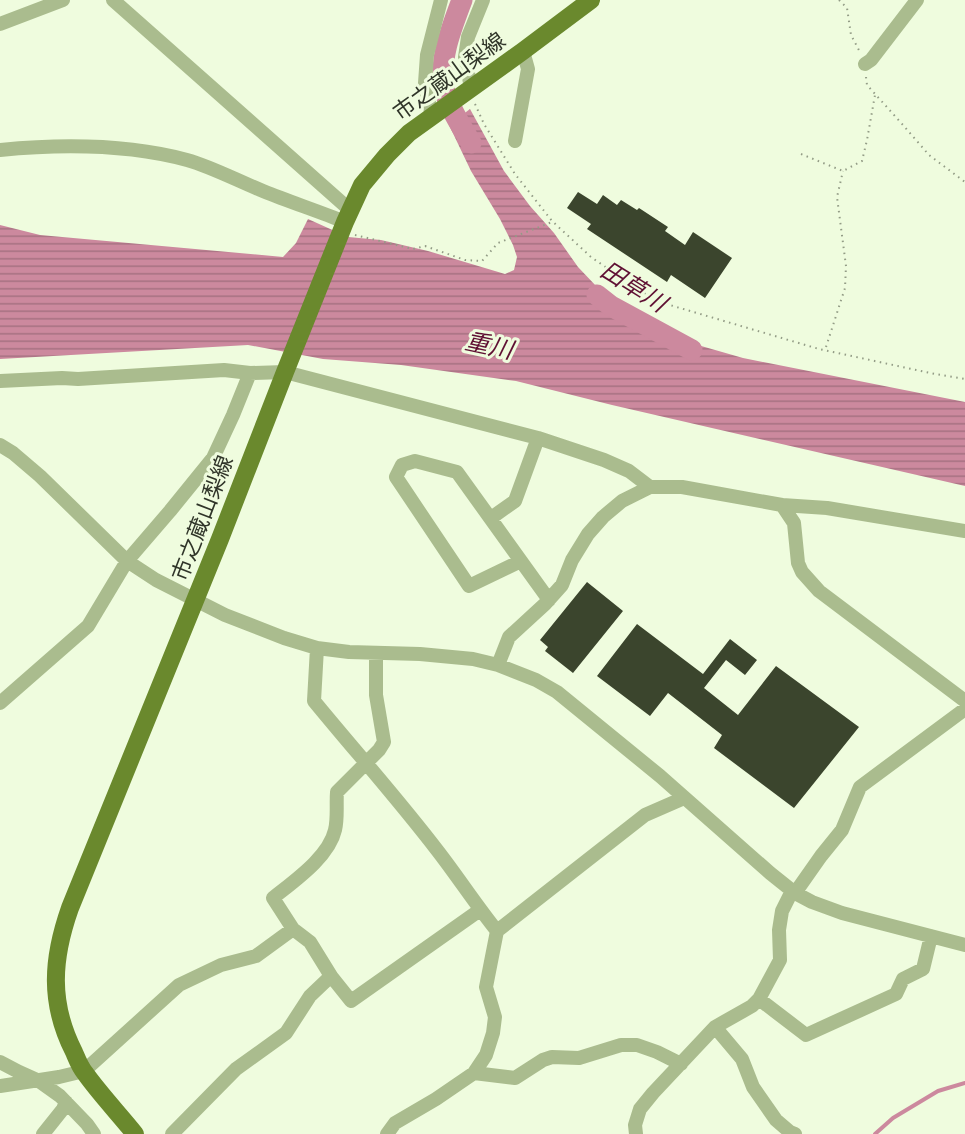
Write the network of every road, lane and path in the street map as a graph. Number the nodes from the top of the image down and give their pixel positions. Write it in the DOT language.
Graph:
graph roads {
  1 [pos="63,0"];
  2 [pos="114,0"];
  3 [pos="441,0"];
  4 [pos="483,0"];
  5 [pos="591,0"];
  6 [pos="839,0"];
  7 [pos="917,0"];
  8 [pos="0,24"];
  9 [pos="523,51"];
  10 [pos="865,64"];
  11 [pos="469,90"];
  12 [pos="875,95"];
  13 [pos="434,115"];
  14 [pos="515,141"];
  15 [pos="0,150"];
  16 [pos="801,154"];
  17 [pos="843,171"];
  18 [pos="965,182"];
  19 [pos="551,222"];
  20 [pos="346,223"];
  21 [pos="826,347"];
  22 [pos="286,368"];
  23 [pos="250,373"];
  24 [pos="965,379"];
  25 [pos="0,381"];
  26 [pos="538,438"];
  27 [pos="3,452"];
  28 [pos="650,487"];
  29 [pos="782,505"];
  30 [pos="490,518"];
  31 [pos="965,531"];
  32 [pos="127,561"];
  33 [pos="521,561"];
  34 [pos="195,600"];
  35 [pos="549,600"];
  36 [pos="317,648"];
  37 [pos="376,653"];
  38 [pos="498,665"];
  39 [pos="965,701"];
  40 [pos="0,703"];
  41 [pos="965,710"];
  42 [pos="365,763"];
  43 [pos="684,798"];
  44 [pos="795,893"];
  45 [pos="480,910"];
  46 [pos="293,929"];
  47 [pos="497,931"];
  48 [pos="932,936"];
  49 [pos="965,945"];
  50 [pos="332,976"];
  51 [pos="759,999"];
  52 [pos="715,1027"];
  53 [pos="0,1062"];
  54 [pos="681,1064"];
  55 [pos="84,1071"];
  56 [pos="474,1073"];
  57 [pos="39,1081"];
  58 [pos="0,1086"];
  59 [pos="66,1102"];
  60 [pos="42,1134"];
  61 [pos="94,1134"];
  62 [pos="135,1134"];
  63 [pos="172,1134"];
  64 [pos="387,1134"];
  65 [pos="636,1134"];
  66 [pos="795,1134"];
  1 -- 8 [label="street"];
  2 -- 20 [label="street"];
  3 -- 13 [label="street"];
  4 -- 11 [label="street"];
  5 -- 9 [label="main road, 市之蔵山梨線"];
  6 -- 10 [label="path"];
  7 -- 10 [label="street"];
  9 -- 11 [label="main road, 市之蔵山梨線"];
  9 -- 14 [label="street"];
  10 -- 12 [label="path"];
  11 -- 13 [label="main road, 市之蔵山梨線"];
  11 -- 19 [label="path"];
  12 -- 17 [label="path"];
  12 -- 18 [label="path"];
  13 -- 20 [label="main road, 市之蔵山梨線"];
  15 -- 20 [label="street"];
  16 -- 17 [label="path"];
  17 -- 21 [label="path"];
  19 -- 20 [label="path"];
  19 -- 24 [label="path"];
  20 -- 22 [label="main road, 市之蔵山梨線"];
  22 -- 23 [label="street"];
  22 -- 26 [label="street"];
  22 -- 34 [label="main road, 市之蔵山梨線"];
  23 -- 25 [label="street"];
  23 -- 32 [label="street"];
  26 -- 28 [label="street"];
  26 -- 30 [label="street"];
  27 -- 32 [label="street"];
  28 -- 29 [label="street"];
  28 -- 35 [label="street"];
  29 -- 31 [label="street"];
  29 -- 39 [label="street"];
  30 -- 33 [label="street"];
  30 -- 33 [label="street"];
  32 -- 34 [label="street"];
  32 -- 40 [label="street"];
  33 -- 35 [label="street"];
  34 -- 36 [label="street"];
  34 -- 55 [label="main road, 市之蔵山梨線"];
  35 -- 38 [label="street"];
  36 -- 37 [label="street"];
  36 -- 42 [label="street"];
  37 -- 38 [label="street"];
  37 -- 42 [label="street"];
  38 -- 43 [label="street"];
  41 -- 44 [label="street"];
  42 -- 45 [label="street"];
  42 -- 46 [label="street"];
  43 -- 44 [label="street"];
  43 -- 47 [label="street"];
  44 -- 48 [label="street"];
  44 -- 51 [label="street"];
  45 -- 47 [label="street"];
  45 -- 50 [label="street"];
  46 -- 50 [label="street"];
  46 -- 55 [label="street"];
  47 -- 56 [label="street"];
  48 -- 49 [label="street"];
  48 -- 51 [label="street"];
  50 -- 63 [label="street"];
  51 -- 52 [label="street"];
  52 -- 54 [label="street"];
  52 -- 66 [label="street"];
  53 -- 57 [label="street"];
  54 -- 56 [label="street"];
  54 -- 65 [label="street"];
  55 -- 57 [label="street"];
  55 -- 62 [label="main road, 市之蔵山梨線"];
  56 -- 64 [label="street"];
  57 -- 58 [label="street"];
  57 -- 59 [label="street"];
  59 -- 60 [label="street"];
  59 -- 61 [label="street"];
}
